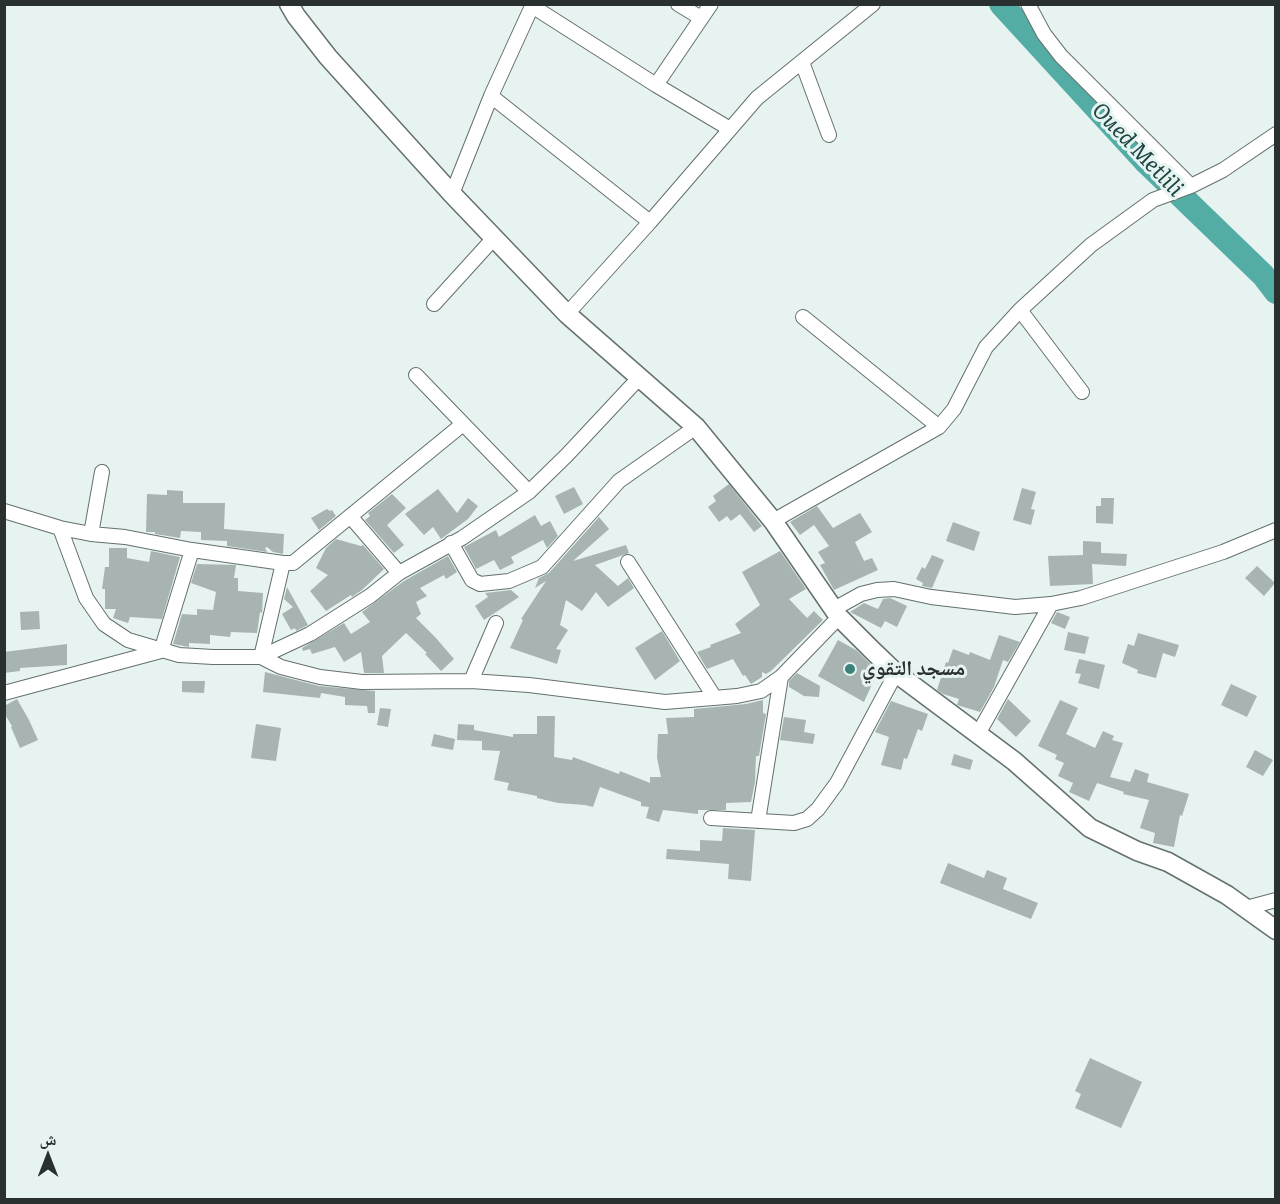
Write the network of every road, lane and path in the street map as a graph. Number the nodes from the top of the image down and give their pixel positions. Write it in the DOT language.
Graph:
graph roads {
  1 [pos="289,4"];
  2 [pos="678,4"];
  3 [pos="711,4"];
  4 [pos="873,4"];
  5 [pos="1028,4"];
  6 [pos="532,5"];
  7 [pos="701,18"];
  8 [pos="802,62"];
  9 [pos="656,85"];
  10 [pos="491,96"];
  11 [pos="730,129"];
  12 [pos="1275,134"];
  13 [pos="829,135"];
  14 [pos="1191,186"];
  15 [pos="452,194"];
  16 [pos="650,222"];
  17 [pos="494,238"];
  18 [pos="434,304"];
  19 [pos="1020,310"];
  20 [pos="567,314"];
  21 [pos="803,317"];
  22 [pos="416,375"];
  23 [pos="639,378"];
  24 [pos="1082,392"];
  25 [pos="463,424"];
  26 [pos="696,427"];
  27 [pos="939,427"];
  28 [pos="102,472"];
  29 [pos="529,492"];
  30 [pos="4,511"];
  31 [pos="350,516"];
  32 [pos="773,521"];
  33 [pos="60,528"];
  34 [pos="1275,530"];
  35 [pos="91,534"];
  36 [pos="451,543"];
  37 [pos="192,550"];
  38 [pos="628,562"];
  39 [pos="283,563"];
  40 [pos="399,573"];
  41 [pos="1051,604"];
  42 [pos="836,613"];
  43 [pos="496,623"];
  44 [pos="161,651"];
  45 [pos="261,657"];
  46 [pos="896,673"];
  47 [pos="781,677"];
  48 [pos="471,681"];
  49 [pos="4,693"];
  50 [pos="715,698"];
  51 [pos="978,734"];
  52 [pos="711,818"];
  53 [pos="758,821"];
  54 [pos="1275,900"];
  55 [pos="1246,908"];
  56 [pos="1275,930"];
  1 -- 15 [label="main road"];
  2 -- 7 [label="street"];
  3 -- 7 [label="street"];
  4 -- 8 [label="street"];
  5 -- 14 [label="street"];
  6 -- 9 [label="street"];
  6 -- 10 [label="street"];
  7 -- 9 [label="street"];
  8 -- 11 [label="street"];
  8 -- 13 [label="street"];
  9 -- 11 [label="street"];
  10 -- 15 [label="street"];
  10 -- 16 [label="street"];
  11 -- 16 [label="street"];
  12 -- 14 [label="street"];
  14 -- 19 [label="street"];
  15 -- 17 [label="main road"];
  16 -- 20 [label="street"];
  17 -- 18 [label="street"];
  17 -- 20 [label="main road"];
  19 -- 24 [label="street"];
  19 -- 27 [label="street"];
  20 -- 23 [label="main road"];
  21 -- 27 [label="street"];
  22 -- 25 [label="street"];
  23 -- 26 [label="main road"];
  23 -- 29 [label="street"];
  25 -- 29 [label="street"];
  25 -- 31 [label="street"];
  26 -- 32 [label="main road"];
  26 -- 36 [label="street"];
  27 -- 32 [label="street"];
  28 -- 35 [label="street"];
  29 -- 36 [label="street"];
  30 -- 33 [label="street"];
  31 -- 39 [label="street"];
  31 -- 40 [label="street"];
  32 -- 42 [label="main road"];
  33 -- 35 [label="street"];
  33 -- 44 [label="street"];
  34 -- 41 [label="street"];
  35 -- 37 [label="street"];
  36 -- 40 [label="street"];
  37 -- 39 [label="street"];
  37 -- 44 [label="street"];
  38 -- 50 [label="street"];
  39 -- 45 [label="street"];
  40 -- 45 [label="street"];
  41 -- 42 [label="street"];
  41 -- 51 [label="street"];
  42 -- 46 [label="main road"];
  42 -- 47 [label="street"];
  43 -- 48 [label="street"];
  44 -- 45 [label="street"];
  44 -- 49 [label="street"];
  45 -- 48 [label="street"];
  46 -- 51 [label="main road"];
  46 -- 53 [label="street"];
  47 -- 50 [label="street"];
  47 -- 53 [label="street"];
  48 -- 50 [label="street"];
  51 -- 55 [label="main road"];
  52 -- 53 [label="street"];
  54 -- 55 [label="street"];
  55 -- 56 [label="main road"];
}
